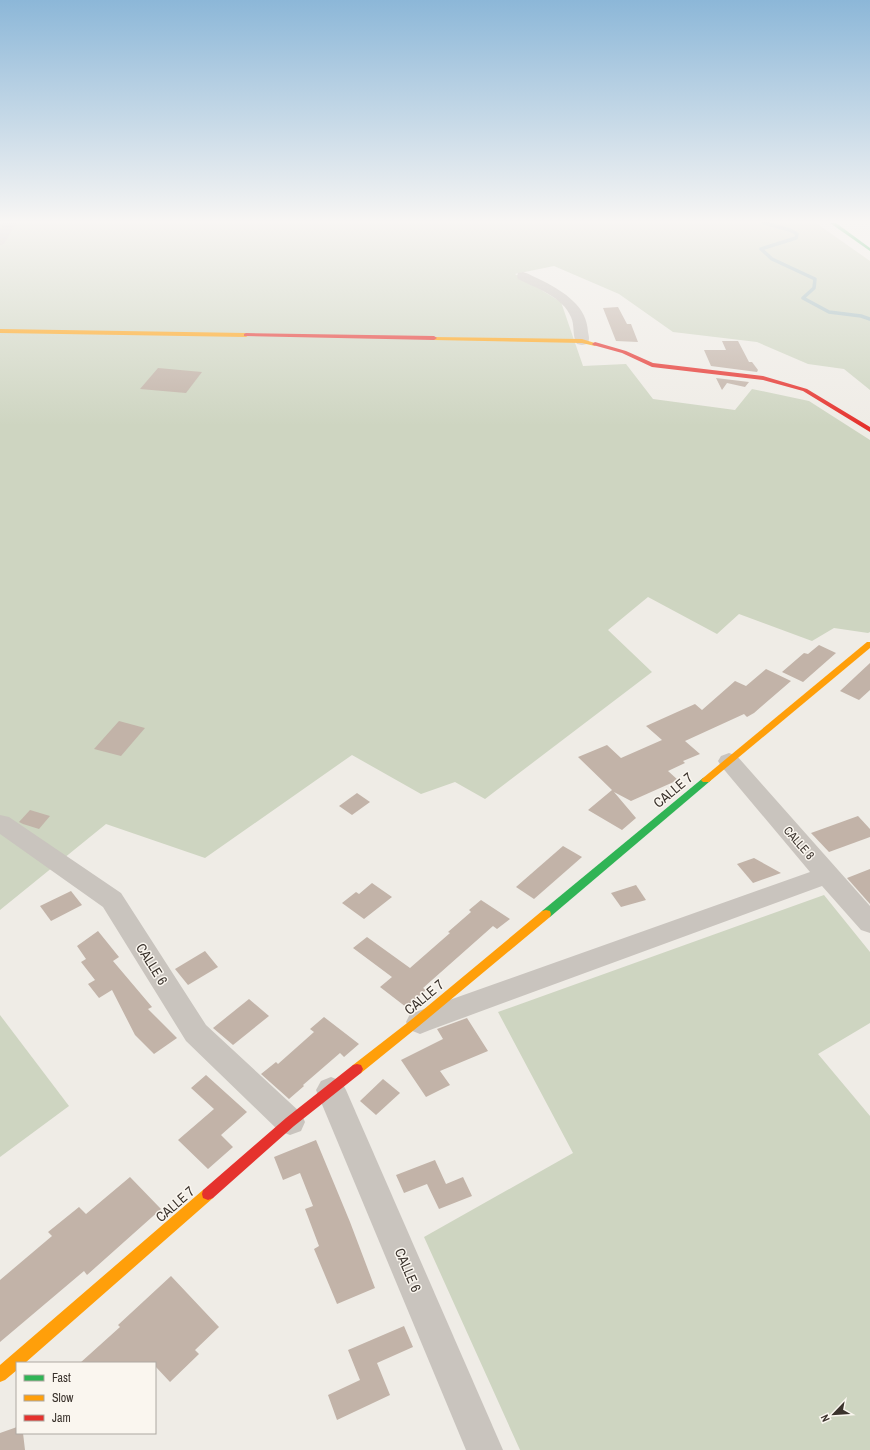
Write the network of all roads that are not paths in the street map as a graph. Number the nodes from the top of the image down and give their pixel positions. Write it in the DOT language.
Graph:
graph roads {
  1 [pos="549,291"];
  2 [pos="0,332"];
  3 [pos="582,341"];
  4 [pos="870,430"];
  5 [pos="870,644"];
  6 [pos="729,761"];
  7 [pos="1,823"];
  8 [pos="827,875"];
  9 [pos="870,923"];
  10 [pos="415,1023"];
  11 [pos="331,1090"];
  12 [pos="290,1122"];
  13 [pos="16,1362"];
  14 [pos="17,1362"];
  15 [pos="0,1375"];
  16 [pos="485,1450"];
  1 -- 3 [label="street"];
  2 -- 3 [label="street"];
  3 -- 4 [label="street"];
  5 -- 6 [label="street, CALLE 7"];
  6 -- 8 [label="street, CALLE 8"];
  6 -- 10 [label="street, CALLE 7"];
  7 -- 12 [label="street, CALLE 6"];
  8 -- 9 [label="street, CALLE 8"];
  8 -- 10 [label="street"];
  10 -- 11 [label="street, CALLE 7"];
  11 -- 12 [label="street, CALLE 7"];
  11 -- 16 [label="street, CALLE 6"];
  12 -- 14 [label="street, CALLE 7"];
  13 -- 15 [label="street, CALLE 7"];
}
